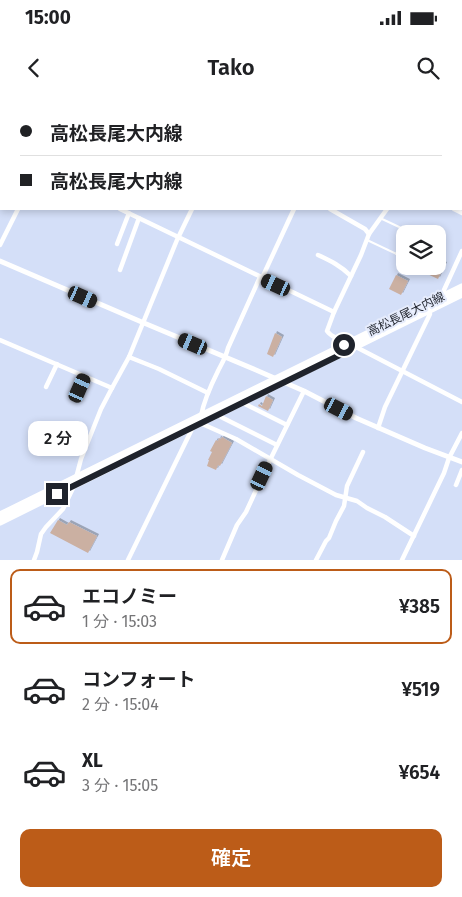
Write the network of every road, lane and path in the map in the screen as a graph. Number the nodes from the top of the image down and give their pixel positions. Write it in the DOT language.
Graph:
graph roads {
  1 [pos="17,210"];
  2 [pos="122,210"];
  3 [pos="192,210"];
  4 [pos="294,210"];
  5 [pos="332,210"];
  6 [pos="386,210"];
  7 [pos="129,213"];
  8 [pos="139,218"];
  9 [pos="380,218"];
  10 [pos="396,225"];
  11 [pos="0,230"];
  12 [pos="6,232"];
  13 [pos="369,234"];
  14 [pos="178,237"];
  15 [pos="367,240"];
  16 [pos="117,244"];
  17 [pos="0,245"];
  18 [pos="462,251"];
  19 [pos="396,254"];
  20 [pos="318,255"];
  21 [pos="0,261"];
  22 [pos="120,270"];
  23 [pos="351,276"];
  24 [pos="261,278"];
  25 [pos="462,286"];
  26 [pos="462,294"];
  27 [pos="443,296"];
  28 [pos="429,311"];
  29 [pos="334,312"];
  30 [pos="144,323"];
  31 [pos="0,340"];
  32 [pos="356,347"];
  33 [pos="346,348"];
  34 [pos="129,357"];
  35 [pos="226,358"];
  36 [pos="57,364"];
  37 [pos="403,371"];
  38 [pos="85,377"];
  39 [pos="276,378"];
  40 [pos="284,382"];
  41 [pos="46,387"];
  42 [pos="112,388"];
  43 [pos="304,391"];
  44 [pos="208,393"];
  45 [pos="75,399"];
  46 [pos="241,402"];
  47 [pos="462,402"];
  48 [pos="221,417"];
  49 [pos="198,422"];
  50 [pos="287,425"];
  51 [pos="378,428"];
  52 [pos="462,433"];
  53 [pos="277,445"];
  54 [pos="363,452"];
  55 [pos="271,458"];
  56 [pos="449,458"];
  57 [pos="462,462"];
  58 [pos="462,470"];
  59 [pos="76,478"];
  60 [pos="456,485"];
  61 [pos="74,486"];
  62 [pos="346,498"];
  63 [pos="1,519"];
  64 [pos="414,536"];
  65 [pos="34,560"];
  66 [pos="128,560"];
  67 [pos="222,560"];
  68 [pos="316,560"];
  69 [pos="402,560"];
  1 -- 12 [label="street"];
  2 -- 7 [label="street"];
  3 -- 14 [label="street"];
  4 -- 24 [label="street"];
  5 -- 13 [label="street"];
  6 -- 9 [label="street"];
  7 -- 8 [label="street"];
  7 -- 16 [label="street"];
  8 -- 14 [label="street"];
  8 -- 22 [label="street"];
  9 -- 10 [label="lane"];
  9 -- 13 [label="street"];
  11 -- 12 [label="street"];
  12 -- 17 [label="street"];
  13 -- 15 [label="street"];
  14 -- 24 [label="street"];
  14 -- 30 [label="street"];
  15 -- 19 [label="lane"];
  15 -- 23 [label="street"];
  18 -- 27 [label="street"];
  20 -- 23 [label="street"];
  21 -- 30 [label="street"];
  23 -- 29 [label="street"];
  24 -- 29 [label="street"];
  24 -- 35 [label="street"];
  25 -- 27 [label="main road, 高松長尾大内線"];
  26 -- 28 [label="main road, 高松長尾大内線"];
  27 -- 33 [label="main road, 高松長尾大内線"];
  28 -- 32 [label="main road, 高松長尾大内線"];
  28 -- 37 [label="street"];
  29 -- 33 [label="street"];
  30 -- 34 [label="street"];
  30 -- 35 [label="street"];
  31 -- 36 [label="street"];
  32 -- 33 [label="main road, 高松長尾大内線"];
  32 -- 37 [label="street"];
  33 -- 39 [label="main road, 高松長尾大内線"];
  33 -- 40 [label="main road, 高松長尾大内線"];
  34 -- 42 [label="street"];
  34 -- 44 [label="street"];
  35 -- 39 [label="street"];
  35 -- 44 [label="street"];
  36 -- 38 [label="street"];
  36 -- 41 [label="street"];
  37 -- 47 [label="street"];
  37 -- 51 [label="street"];
  38 -- 42 [label="street"];
  38 -- 45 [label="street"];
  39 -- 40 [label="street"];
  39 -- 49 [label="main road, 高松長尾大内線"];
  40 -- 43 [label="street"];
  40 -- 46 [label="main road, 高松長尾大内線"];
  42 -- 59 [label="street"];
  43 -- 50 [label="street"];
  43 -- 51 [label="street"];
  44 -- 49 [label="street"];
  46 -- 49 [label="main road, 高松長尾大内線"];
  46 -- 50 [label="street"];
  48 -- 53 [label="street"];
  49 -- 55 [label="street"];
  49 -- 59 [label="main road, 高松長尾大内線"];
  49 -- 61 [label="main road, 高松長尾大内線"];
  49 -- 66 [label="street"];
  50 -- 53 [label="street"];
  51 -- 56 [label="street"];
  52 -- 56 [label="street"];
  53 -- 55 [label="street"];
  54 -- 62 [label="street"];
  55 -- 62 [label="street"];
  55 -- 67 [label="street"];
  56 -- 57 [label="street"];
  56 -- 64 [label="street"];
  58 -- 60 [label="street"];
  59 -- 61 [label="street"];
  59 -- 63 [label="main road, 高松長尾大内線"];
  61 -- 63 [label="main road, 高松長尾大内線"];
  61 -- 65 [label="street"];
  62 -- 64 [label="street"];
  62 -- 68 [label="street"];
  64 -- 69 [label="street"];
}
